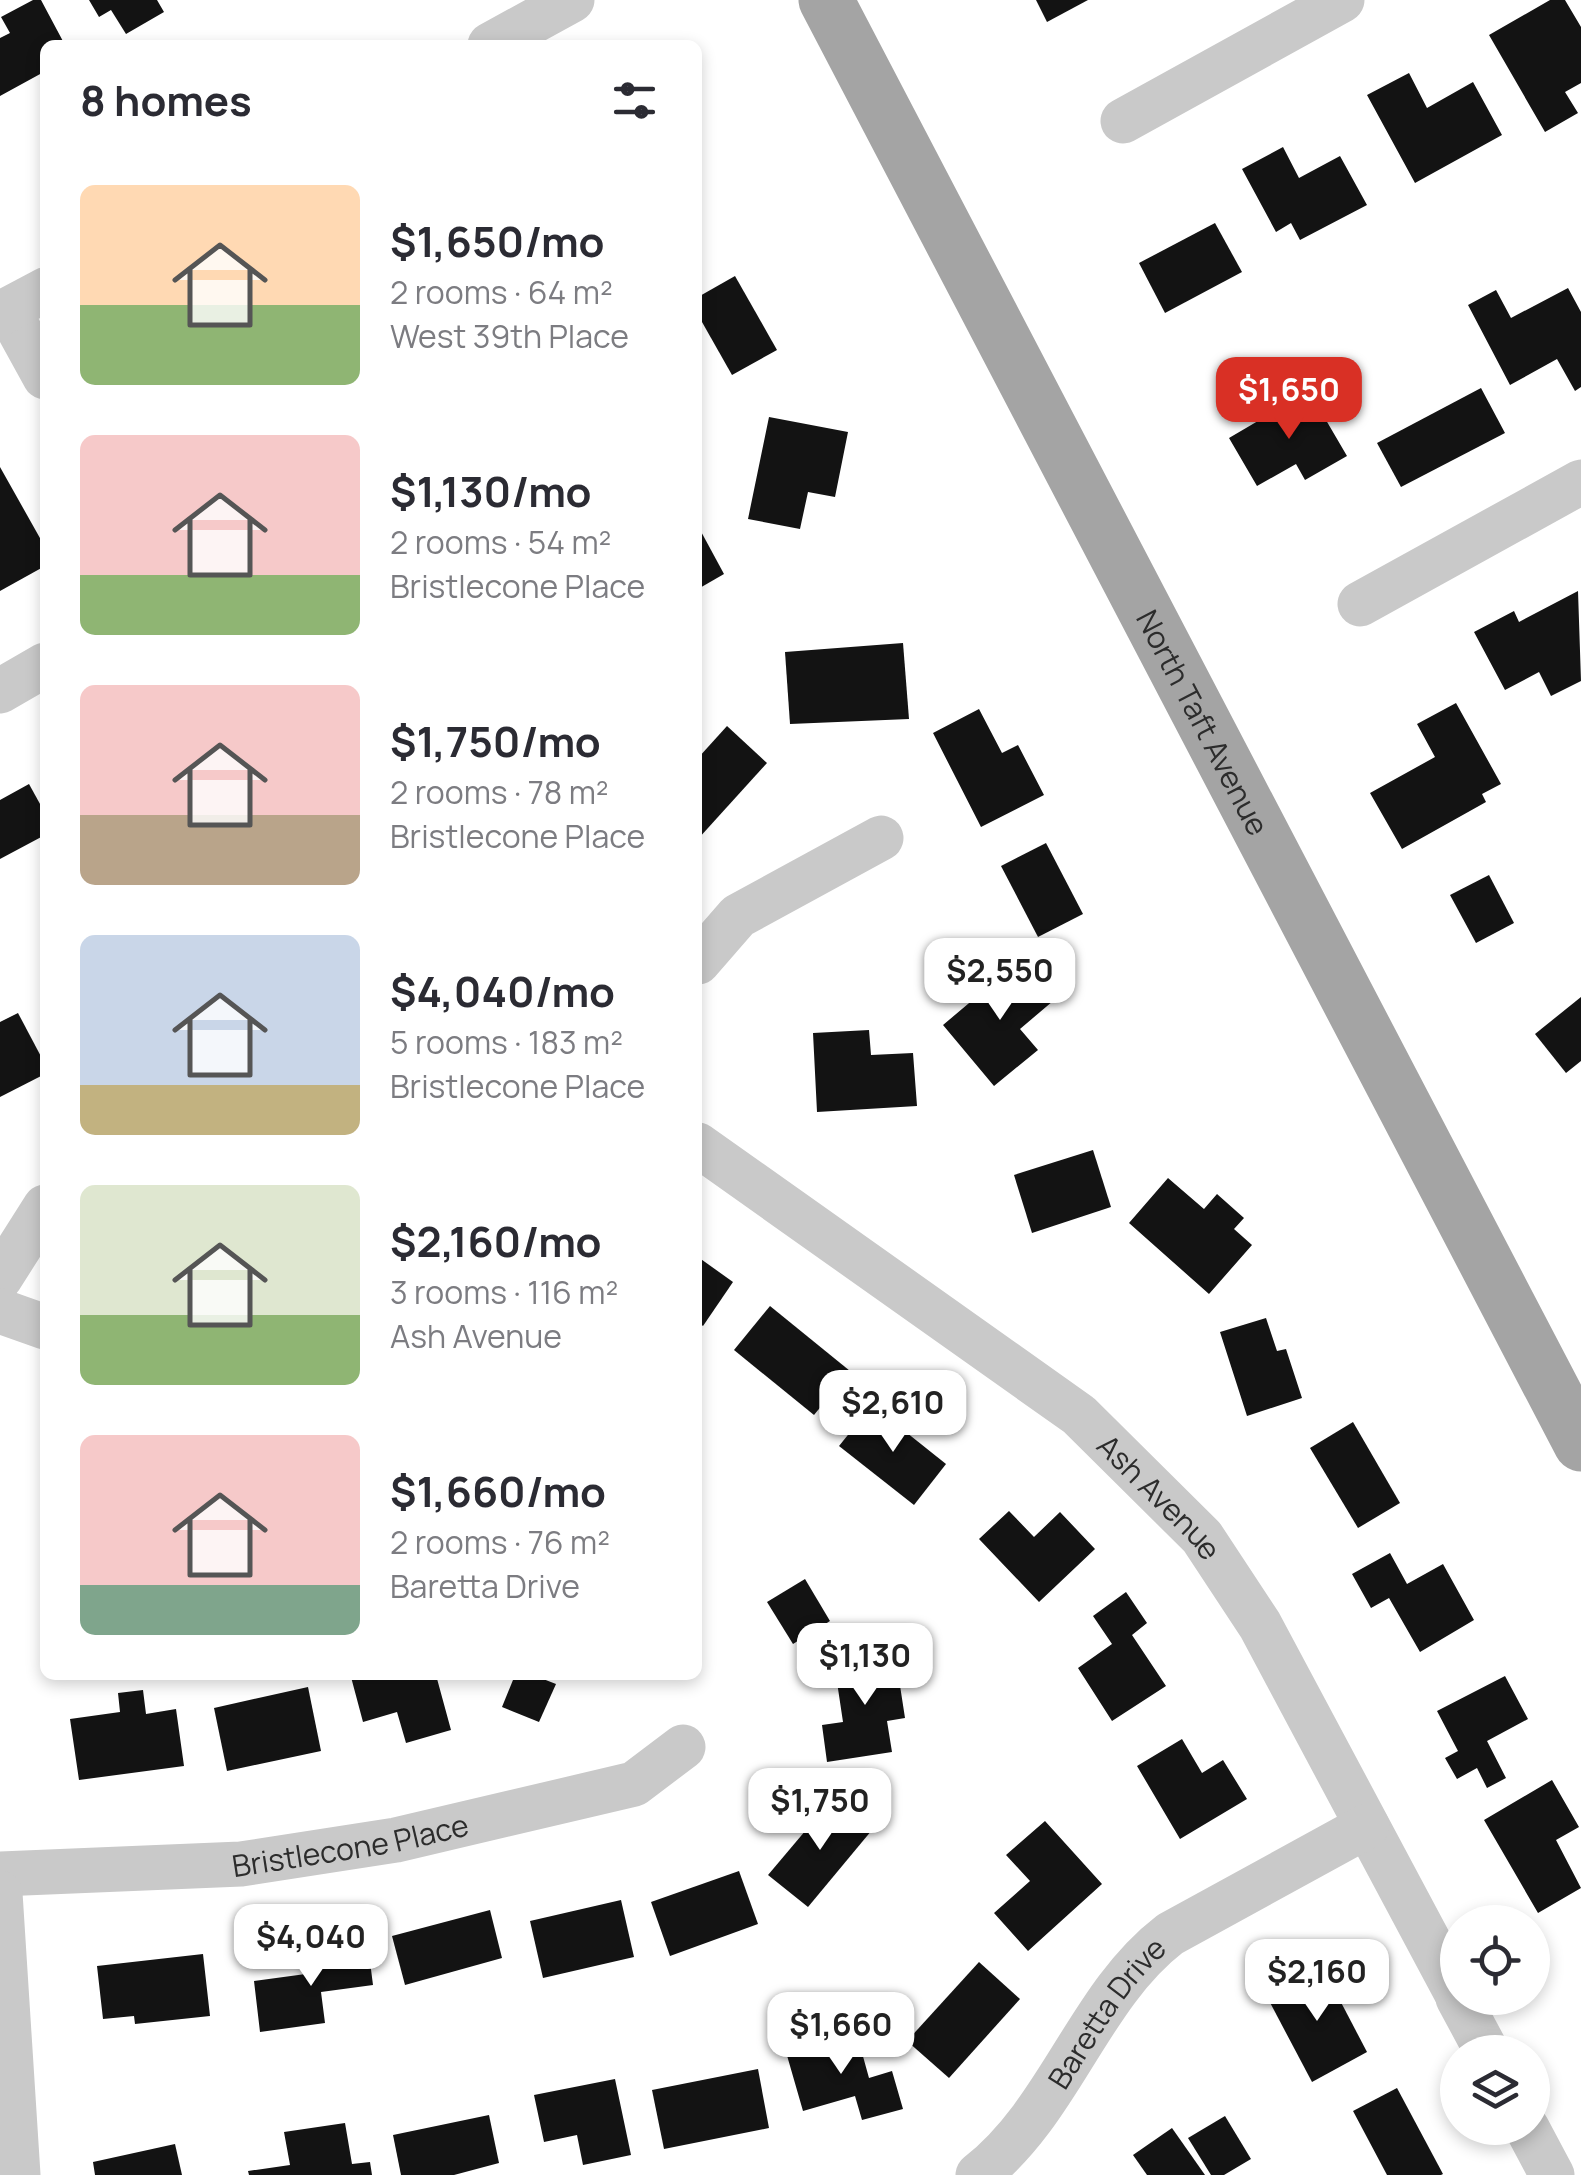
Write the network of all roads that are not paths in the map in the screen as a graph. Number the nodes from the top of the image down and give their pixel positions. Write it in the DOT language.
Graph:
graph roads {
  1 [pos="572,0"];
  2 [pos="826,0"];
  3 [pos="1342,0"];
  4 [pos="499,40"];
  5 [pos="1123,122"];
  6 [pos="18,305"];
  7 [pos="40,364"];
  8 [pos="1581,482"];
  9 [pos="1360,604"];
  10 [pos="40,669"];
  11 [pos="0,690"];
  12 [pos="881,838"];
  13 [pos="702,957"];
  14 [pos="702,1148"];
  15 [pos="40,1215"];
  16 [pos="0,1278"];
  17 [pos="0,1310"];
  18 [pos="40,1326"];
  19 [pos="1581,1444"];
  20 [pos="683,1747"];
  21 [pos="1368,1826"];
  22 [pos="0,1874"];
  23 [pos="0,1893"];
  24 [pos="1440,1963"];
  25 [pos="1536,2145"];
  26 [pos="18,2175"];
  27 [pos="978,2175"];
  28 [pos="1552,2175"];
  1 -- 4 [label="street"];
  2 -- 19 [label="main road, North Taft Avenue"];
  3 -- 5 [label="street"];
  6 -- 7 [label="street"];
  8 -- 9 [label="street"];
  10 -- 11 [label="street"];
  12 -- 13 [label="street"];
  14 -- 21 [label="street, Ash Avenue"];
  15 -- 16 [label="street"];
  17 -- 18 [label="street"];
  20 -- 22 [label="street, Bristlecone Place"];
  21 -- 24 [label="street, Ash Avenue"];
  21 -- 27 [label="street, Baretta Drive"];
  23 -- 26 [label="street"];
  25 -- 28 [label="street"];
}
